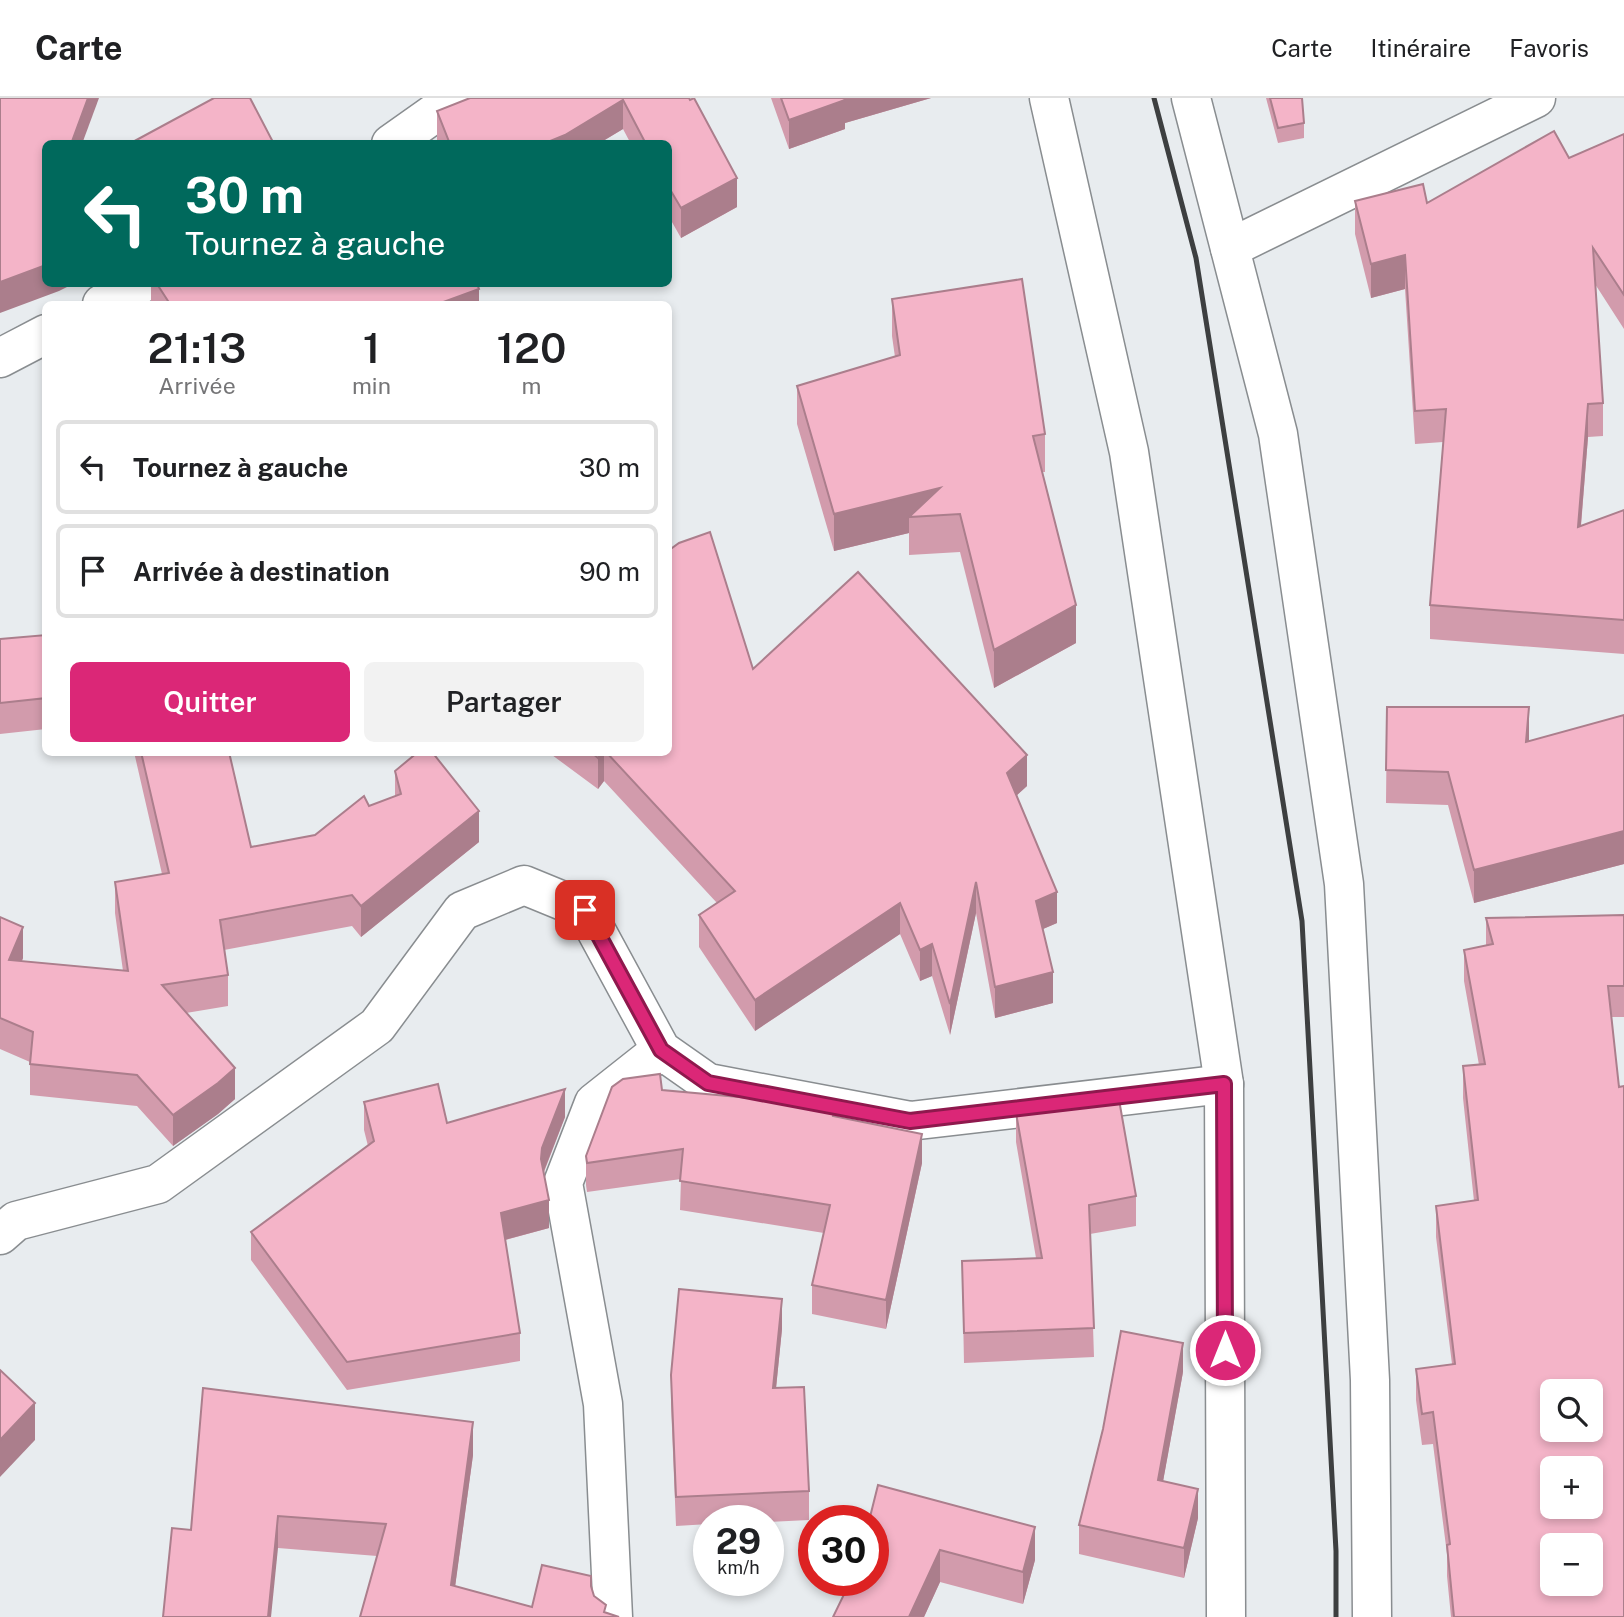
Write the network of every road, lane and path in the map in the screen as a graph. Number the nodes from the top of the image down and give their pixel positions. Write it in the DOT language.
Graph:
graph roads {
  1 [pos="456,98"];
  2 [pos="1049,98"];
  3 [pos="1191,98"];
  4 [pos="1536,98"];
  5 [pos="397,140"];
  6 [pos="1230,248"];
  7 [pos="135,287"];
  8 [pos="108,301"];
  9 [pos="42,336"];
  10 [pos="0,358"];
  11 [pos="661,1050"];
  12 [pos="1224,1084"];
  13 [pos="0,1235"];
  14 [pos="613,1617"];
  15 [pos="1226,1617"];
  16 [pos="1372,1617"];
  1 -- 5 [label="street"];
  2 -- 12 [label="street"];
  3 -- 6 [label="street"];
  4 -- 6 [label="street"];
  6 -- 16 [label="street"];
  7 -- 8 [label="street"];
  9 -- 10 [label="street"];
  11 -- 12 [label="street"];
  11 -- 13 [label="street"];
  11 -- 14 [label="street"];
  12 -- 15 [label="street"];
}
